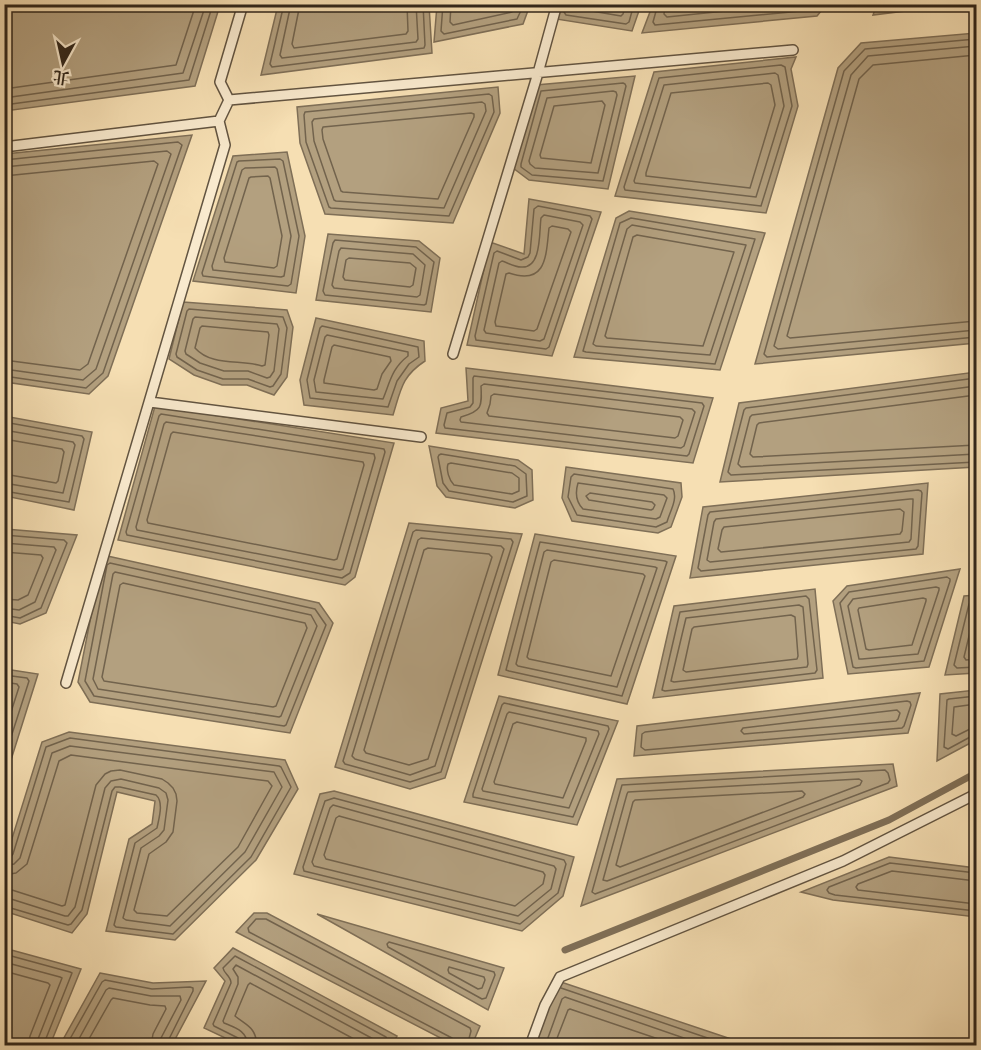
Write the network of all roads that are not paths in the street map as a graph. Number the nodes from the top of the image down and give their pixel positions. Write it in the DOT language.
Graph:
graph roads {
  1 [pos="243,4"];
  2 [pos="557,4"];
  3 [pos="794,50"];
  4 [pos="538,73"];
  5 [pos="229,100"];
  6 [pos="219,121"];
  7 [pos="4,147"];
  8 [pos="453,354"];
  9 [pos="150,402"];
  10 [pos="421,437"];
  11 [pos="66,683"];
  12 [pos="976,794"];
  13 [pos="530,1046"];
  1 -- 5 [label="lane"];
  2 -- 4 [label="lane"];
  3 -- 4 [label="lane"];
  4 -- 5 [label="lane"];
  4 -- 8 [label="lane"];
  5 -- 6 [label="lane"];
  6 -- 7 [label="lane"];
  6 -- 9 [label="lane"];
  9 -- 10 [label="lane"];
  9 -- 11 [label="lane"];
  12 -- 13 [label="lane"];
}
